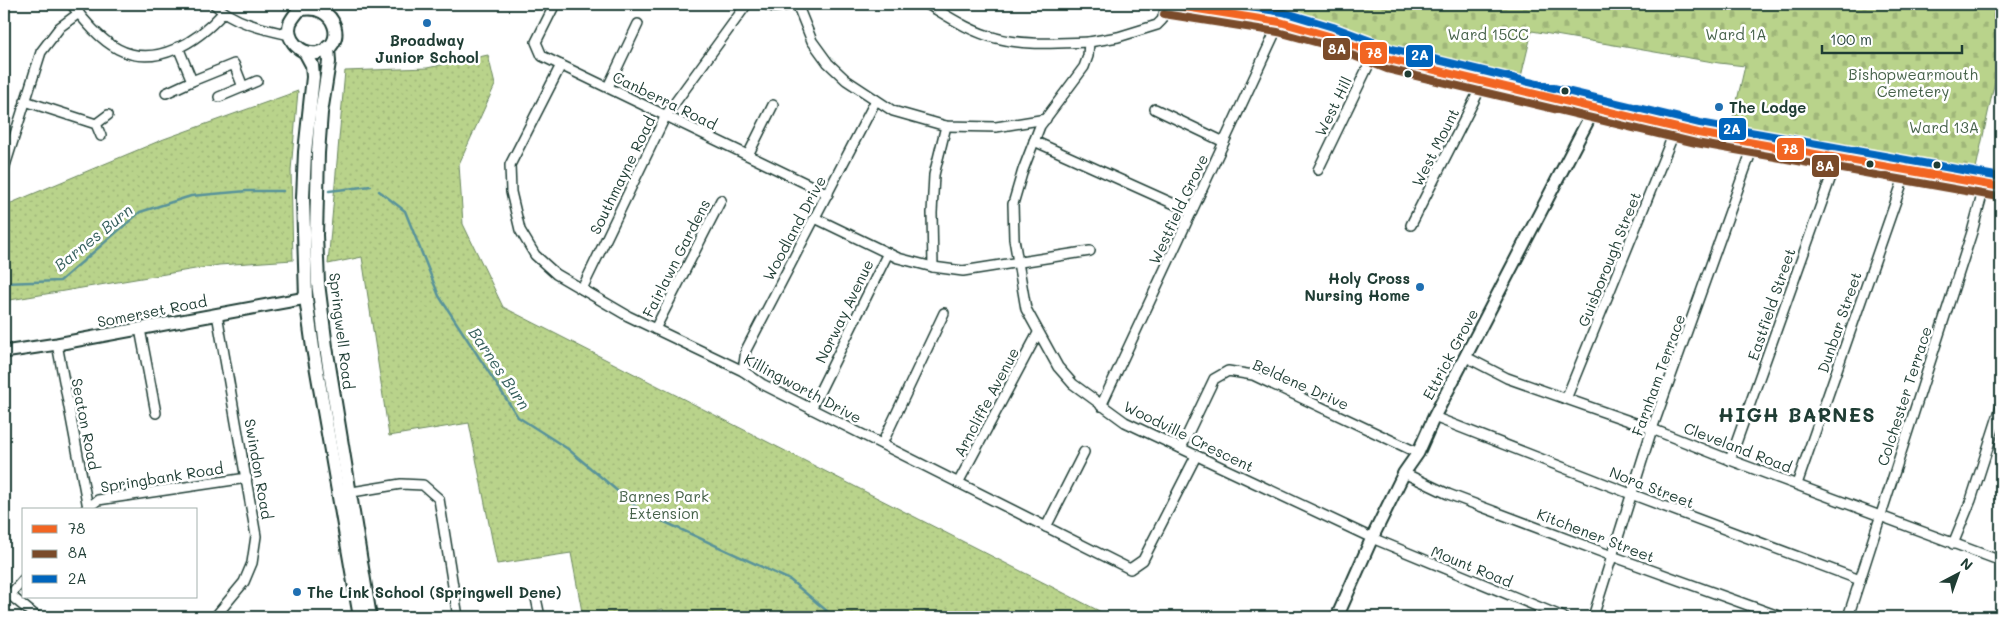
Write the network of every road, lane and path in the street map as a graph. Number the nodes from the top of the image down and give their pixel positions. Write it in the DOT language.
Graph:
graph roads {
  1 [pos="71,4"];
  2 [pos="214,4"];
  3 [pos="555,4"];
  4 [pos="747,4"];
  5 [pos="764,4"];
  6 [pos="797,4"];
  7 [pos="927,4"];
  8 [pos="1166,4"];
  9 [pos="301,7"];
  10 [pos="326,8"];
  11 [pos="79,13"];
  12 [pos="223,13"];
  13 [pos="1280,22"];
  14 [pos="638,24"];
  15 [pos="290,35"];
  16 [pos="1089,42"];
  17 [pos="178,47"];
  18 [pos="328,47"];
  19 [pos="305,52"];
  20 [pos="1374,54"];
  21 [pos="561,64"];
  22 [pos="192,81"];
  23 [pos="257,81"];
  24 [pos="1484,81"];
  25 [pos="243,87"];
  26 [pos="608,87"];
  27 [pos="166,92"];
  28 [pos="220,97"];
  29 [pos="876,100"];
  30 [pos="25,101"];
  31 [pos="773,105"];
  32 [pos="1595,107"];
  33 [pos="1155,109"];
  34 [pos="666,115"];
  35 [pos="108,116"];
  36 [pos="1046,119"];
  37 [pos="96,124"];
  38 [pos="946,126"];
  39 [pos="1676,128"];
  40 [pos="101,136"];
  41 [pos="1034,141"];
  42 [pos="1224,142"];
  43 [pos="1754,144"];
  44 [pos="748,155"];
  45 [pos="1838,157"];
  46 [pos="4,169"];
  47 [pos="1907,169"];
  48 [pos="1318,170"];
  49 [pos="1985,184"];
  50 [pos="2001,187"];
  51 [pos="828,194"];
  52 [pos="721,200"];
  53 [pos="1192,212"];
  54 [pos="815,218"];
  55 [pos="1411,225"];
  56 [pos="1090,251"];
  57 [pos="888,253"];
  58 [pos="1017,262"];
  59 [pos="933,267"];
  60 [pos="582,289"];
  61 [pos="320,296"];
  62 [pos="306,298"];
  63 [pos="944,313"];
  64 [pos="217,314"];
  65 [pos="140,329"];
  66 [pos="655,329"];
  67 [pos="1038,333"];
  68 [pos="57,344"];
  69 [pos="4,352"];
  70 [pos="1466,357"];
  71 [pos="743,371"];
  72 [pos="1566,399"];
  73 [pos="1101,406"];
  74 [pos="2001,407"];
  75 [pos="811,409"];
  76 [pos="156,413"];
  77 [pos="1434,417"];
  78 [pos="1652,429"];
  79 [pos="882,444"];
  80 [pos="1182,448"];
  81 [pos="1084,452"];
  82 [pos="1418,453"];
  83 [pos="1196,456"];
  84 [pos="1730,460"];
  85 [pos="1404,473"];
  86 [pos="247,478"];
  87 [pos="958,483"];
  88 [pos="1797,484"];
  89 [pos="344,494"];
  90 [pos="1631,494"];
  91 [pos="86,508"];
  92 [pos="87,508"];
  93 [pos="1881,516"];
  94 [pos="1046,527"];
  95 [pos="1372,538"];
  96 [pos="1953,544"];
  97 [pos="1612,556"];
  98 [pos="2001,561"];
  99 [pos="1860,580"];
  100 [pos="22,581"];
  101 [pos="7,593"];
  102 [pos="536,598"];
  103 [pos="37,617"];
  104 [pos="215,617"];
  105 [pos="360,617"];
  106 [pos="370,617"];
  107 [pos="458,617"];
  108 [pos="540,617"];
  109 [pos="1337,617"];
  110 [pos="1563,617"];
  111 [pos="1593,617"];
  112 [pos="1781,617"];
  113 [pos="1851,617"];
  1 -- 11 [label="street"];
  2 -- 12 [label="street"];
  3 -- 21 [label="street, Canberra Road"];
  4 -- 34 [label="street, Southmayne Road"];
  5 -- 6 [label="street"];
  6 -- 29 [label="street"];
  7 -- 16 [label="street"];
  8 -- 13 [label="main road"];
  8 -- 16 [label="street"];
  9 -- 10 [label="main road, Springwell Road"];
  9 -- 15 [label="main road, Springwell Road"];
  10 -- 18 [label="main road, Springwell Road"];
  11 -- 17 [label="street"];
  11 -- 30 [label="street"];
  12 -- 15 [label="street"];
  12 -- 17 [label="street"];
  13 -- 20 [label="main road"];
  13 -- 42 [label="street, Westfield Grove"];
  14 -- 26 [label="street"];
  15 -- 19 [label="main road, Springwell Road"];
  16 -- 36 [label="street, Woodville Crescent"];
  17 -- 22 [label="street"];
  18 -- 19 [label="main road"];
  18 -- 61 [label="main road, Springwell Road"];
  19 -- 62 [label="main road, Springwell Road"];
  20 -- 24 [label="main road"];
  20 -- 48 [label="street, West Hill"];
  21 -- 26 [label="street, Canberra Road"];
  21 -- 60 [label="street, Killingworth Drive"];
  22 -- 25 [label="street"];
  22 -- 27 [label="street"];
  23 -- 25 [label="street"];
  24 -- 32 [label="main road"];
  24 -- 55 [label="street, West Mount"];
  25 -- 28 [label="street"];
  26 -- 34 [label="street, Canberra Road"];
  29 -- 38 [label="street"];
  29 -- 51 [label="street, Woodland Drive"];
  30 -- 37 [label="street"];
  30 -- 46 [label="street"];
  31 -- 44 [label="street"];
  32 -- 39 [label="main road"];
  32 -- 70 [label="street, Ettrick Grove"];
  33 -- 42 [label="street"];
  34 -- 44 [label="street, Canberra Road"];
  34 -- 60 [label="street, Southmayne Road"];
  35 -- 37 [label="street"];
  36 -- 38 [label="street"];
  36 -- 41 [label="street, Woodville Crescent"];
  37 -- 40 [label="street"];
  38 -- 59 [label="street"];
  39 -- 43 [label="main road"];
  39 -- 72 [label="street, Guisborough Street"];
  41 -- 53 [label="street"];
  41 -- 58 [label="street, Woodville Crescent"];
  42 -- 53 [label="street, Westfield Grove"];
  43 -- 45 [label="main road"];
  43 -- 78 [label="street, Farnham Terrace"];
  44 -- 51 [label="street, Canberra Road"];
  45 -- 47 [label="main road"];
  45 -- 84 [label="street, Eastfield Street"];
  47 -- 49 [label="main road"];
  47 -- 88 [label="street, Dunbar Street"];
  49 -- 50 [label="main road"];
  49 -- 93 [label="street, Colchester Terrace"];
  51 -- 54 [label="street, Woodland Drive"];
  52 -- 66 [label="street, Fairlawn Gardens"];
  53 -- 73 [label="street, Westfield Grove"];
  54 -- 57 [label="street"];
  54 -- 71 [label="street, Woodland Drive"];
  56 -- 58 [label="street"];
  57 -- 59 [label="street"];
  57 -- 75 [label="street, Norway Avenue"];
  58 -- 59 [label="street"];
  58 -- 67 [label="street, Woodville Crescent"];
  60 -- 66 [label="street, Killingworth Drive"];
  61 -- 62 [label="main road"];
  61 -- 89 [label="main road, Springwell Road"];
  62 -- 64 [label="street, Somerset Road"];
  62 -- 89 [label="main road, Springwell Road"];
  63 -- 79 [label="street"];
  64 -- 65 [label="street, Somerset Road"];
  64 -- 86 [label="street, Swindon Road"];
  65 -- 68 [label="street, Somerset Road"];
  65 -- 76 [label="street"];
  66 -- 71 [label="street, Killingworth Drive"];
  67 -- 73 [label="street, Woodville Crescent"];
  67 -- 87 [label="street, Arncliffe Avenue"];
  68 -- 69 [label="street, Somerset Road"];
  68 -- 91 [label="street, Seaton Road"];
  70 -- 72 [label="street, Cleveland Road"];
  70 -- 77 [label="street, Ettrick Grove"];
  71 -- 75 [label="street, Killingworth Drive"];
  72 -- 78 [label="street, Cleveland Road"];
  73 -- 80 [label="street, Woodville Crescent"];
  74 -- 96 [label="street"];
  75 -- 79 [label="street, Killingworth Drive"];
  77 -- 82 [label="street, Ettrick Grove"];
  77 -- 90 [label="street, Nora Street"];
  78 -- 84 [label="street, Cleveland Road"];
  78 -- 90 [label="street, Farnham Terrace"];
  79 -- 87 [label="street, Killingworth Drive"];
  80 -- 82 [label="street, Beldene Drive"];
  80 -- 83 [label="street, Woodville Crescent"];
  81 -- 94 [label="street"];
  82 -- 85 [label="street, Ettrick Grove"];
  83 -- 94 [label="street, Killingworth Drive"];
  83 -- 95 [label="street, Woodville Crescent"];
  84 -- 88 [label="street, Cleveland Road"];
  85 -- 95 [label="street, Ettrick Grove"];
  85 -- 97 [label="street, Kitchener Street"];
  86 -- 92 [label="street, Springbank Road"];
  86 -- 104 [label="street, Swindon Road"];
  87 -- 94 [label="street, Killingworth Drive"];
  88 -- 93 [label="street, Cleveland Road"];
  89 -- 105 [label="main road, Springwell Road"];
  89 -- 106 [label="main road, Springwell Road"];
  89 -- 107 [label="street"];
  90 -- 97 [label="street, Farnham Terrace"];
  90 -- 99 [label="street, Nora Street"];
  93 -- 96 [label="street, Cleveland Road"];
  93 -- 99 [label="street, Colchester Terrace"];
  95 -- 109 [label="street, Ettrick Grove"];
  95 -- 110 [label="street, Mount Road"];
  96 -- 98 [label="street, Cleveland Road"];
  97 -- 111 [label="street, Farnham Terrace"];
  97 -- 112 [label="street, Kitchener Street"];
  99 -- 113 [label="street, Colchester Terrace"];
  100 -- 101 [label="street"];
  101 -- 103 [label="street"];
  102 -- 108 [label="street"];
}
